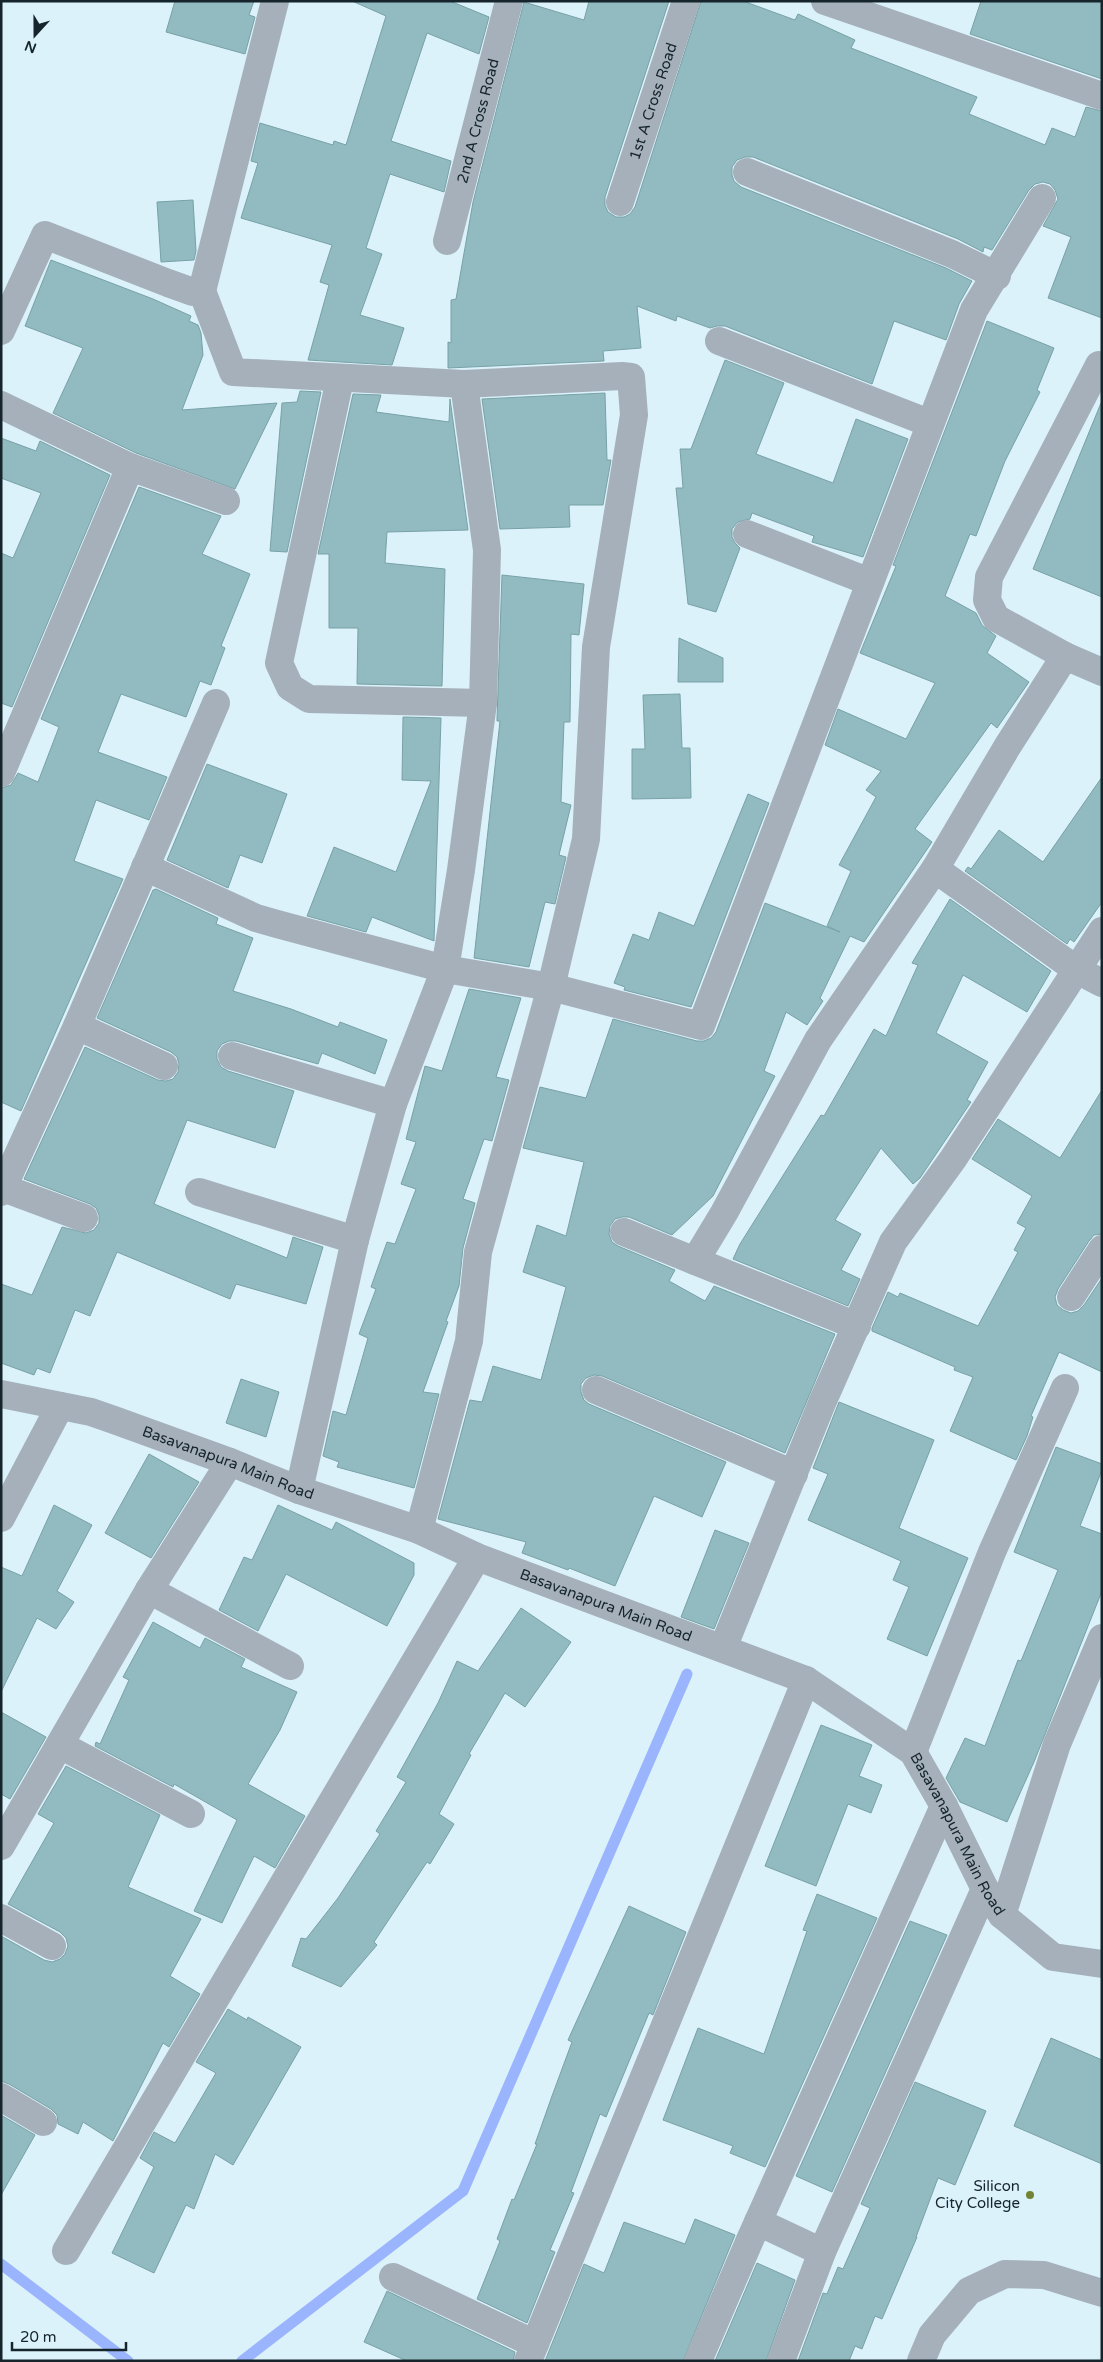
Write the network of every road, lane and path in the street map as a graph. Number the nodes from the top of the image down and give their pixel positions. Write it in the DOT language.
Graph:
graph roads {
  1 [pos="275,1"];
  2 [pos="510,1"];
  3 [pos="686,1"];
  4 [pos="825,1"];
  5 [pos="1102,96"];
  6 [pos="747,172"];
  7 [pos="1042,198"];
  8 [pos="620,202"];
  9 [pos="447,242"];
  10 [pos="997,276"];
  11 [pos="188,289"];
  12 [pos="1,331"];
  13 [pos="719,341"];
  14 [pos="1101,362"];
  15 [pos="340,379"];
  16 [pos="464,384"];
  17 [pos="1,405"];
  18 [pos="929,423"];
  19 [pos="130,467"];
  20 [pos="226,501"];
  21 [pos="747,534"];
  22 [pos="870,582"];
  23 [pos="1065,656"];
  24 [pos="1102,672"];
  25 [pos="483,703"];
  26 [pos="216,704"];
  27 [pos="1,773"];
  28 [pos="145,867"];
  29 [pos="935,869"];
  30 [pos="1102,931"];
  31 [pos="445,969"];
  32 [pos="1077,970"];
  33 [pos="1102,983"];
  34 [pos="551,987"];
  35 [pos="77,1026"];
  36 [pos="232,1056"];
  37 [pos="164,1066"];
  38 [pos="392,1104"];
  39 [pos="2,1190"];
  40 [pos="199,1192"];
  41 [pos="84,1218"];
  42 [pos="624,1232"];
  43 [pos="355,1240"];
  44 [pos="1102,1249"];
  45 [pos="695,1261"];
  46 [pos="1071,1297"];
  47 [pos="856,1326"];
  48 [pos="1065,1388"];
  49 [pos="596,1390"];
  50 [pos="1,1394"];
  51 [pos="60,1406"];
  52 [pos="230,1462"];
  53 [pos="794,1474"];
  54 [pos="299,1490"];
  55 [pos="1,1518"];
  56 [pos="419,1530"];
  57 [pos="477,1557"];
  58 [pos="150,1590"];
  59 [pos="1102,1638"];
  60 [pos="723,1648"];
  61 [pos="290,1666"];
  62 [pos="806,1680"];
  63 [pos="60,1745"];
  64 [pos="913,1752"];
  65 [pos="944,1806"];
  66 [pos="191,1814"];
  67 [pos="1,1846"];
  68 [pos="985,1889"];
  69 [pos="1002,1916"];
  70 [pos="1,1918"];
  71 [pos="52,1946"];
  72 [pos="1102,1964"];
  73 [pos="1,2097"];
  74 [pos="43,2122"];
  75 [pos="758,2222"];
  76 [pos="66,2251"];
  77 [pos="822,2252"];
  78 [pos="393,2277"];
  79 [pos="1102,2293"];
  80 [pos="532,2352"];
  81 [pos="698,2361"];
  82 [pos="782,2361"];
  83 [pos="921,2361"];
  1 -- 11 [label="street"];
  2 -- 9 [label="street, 2nd A Cross Road"];
  3 -- 8 [label="street, 1st A Cross Road"];
  4 -- 5 [label="street"];
  6 -- 10 [label="street"];
  7 -- 10 [label="street"];
  10 -- 18 [label="street"];
  11 -- 12 [label="street"];
  11 -- 15 [label="street"];
  13 -- 18 [label="street"];
  14 -- 23 [label="street"];
  15 -- 16 [label="street"];
  15 -- 25 [label="street"];
  16 -- 25 [label="street"];
  16 -- 34 [label="street"];
  17 -- 19 [label="street"];
  18 -- 22 [label="street"];
  19 -- 20 [label="street"];
  19 -- 27 [label="street"];
  21 -- 22 [label="street"];
  22 -- 34 [label="street"];
  23 -- 24 [label="street"];
  23 -- 29 [label="street"];
  25 -- 31 [label="street"];
  26 -- 28 [label="street"];
  28 -- 31 [label="street"];
  28 -- 35 [label="street"];
  29 -- 32 [label="street"];
  29 -- 45 [label="street"];
  30 -- 32 [label="street"];
  31 -- 34 [label="street"];
  31 -- 38 [label="street"];
  32 -- 33 [label="street"];
  32 -- 47 [label="street"];
  34 -- 56 [label="street"];
  35 -- 37 [label="street"];
  35 -- 39 [label="street"];
  36 -- 38 [label="street"];
  38 -- 43 [label="street"];
  39 -- 41 [label="street"];
  40 -- 43 [label="street"];
  42 -- 45 [label="street"];
  43 -- 54 [label="street"];
  44 -- 46 [label="street"];
  45 -- 47 [label="street"];
  47 -- 53 [label="street"];
  48 -- 64 [label="street"];
  49 -- 53 [label="street"];
  50 -- 51 [label="street, Basavanapura Main Road"];
  51 -- 52 [label="street, Basavanapura Main Road"];
  51 -- 55 [label="street"];
  52 -- 54 [label="street, Basavanapura Main Road"];
  52 -- 58 [label="street"];
  53 -- 60 [label="street"];
  54 -- 56 [label="street, Basavanapura Main Road"];
  56 -- 57 [label="street, Basavanapura Main Road"];
  57 -- 60 [label="street, Basavanapura Main Road"];
  57 -- 76 [label="street"];
  58 -- 61 [label="street"];
  58 -- 63 [label="street"];
  59 -- 69 [label="street"];
  60 -- 62 [label="street, Basavanapura Main Road"];
  62 -- 64 [label="street, Basavanapura Main Road"];
  62 -- 80 [label="street"];
  63 -- 66 [label="street"];
  63 -- 67 [label="street"];
  64 -- 65 [label="street, Basavanapura Main Road"];
  65 -- 68 [label="street, Basavanapura Main Road"];
  65 -- 75 [label="street"];
  68 -- 69 [label="street, Basavanapura Main Road"];
  68 -- 77 [label="street"];
  69 -- 72 [label="street, Basavanapura Main Road"];
  70 -- 71 [label="street"];
  73 -- 74 [label="street"];
  75 -- 77 [label="street"];
  75 -- 81 [label="street"];
  77 -- 82 [label="street"];
  78 -- 80 [label="street"];
  79 -- 83 [label="street"];
}
